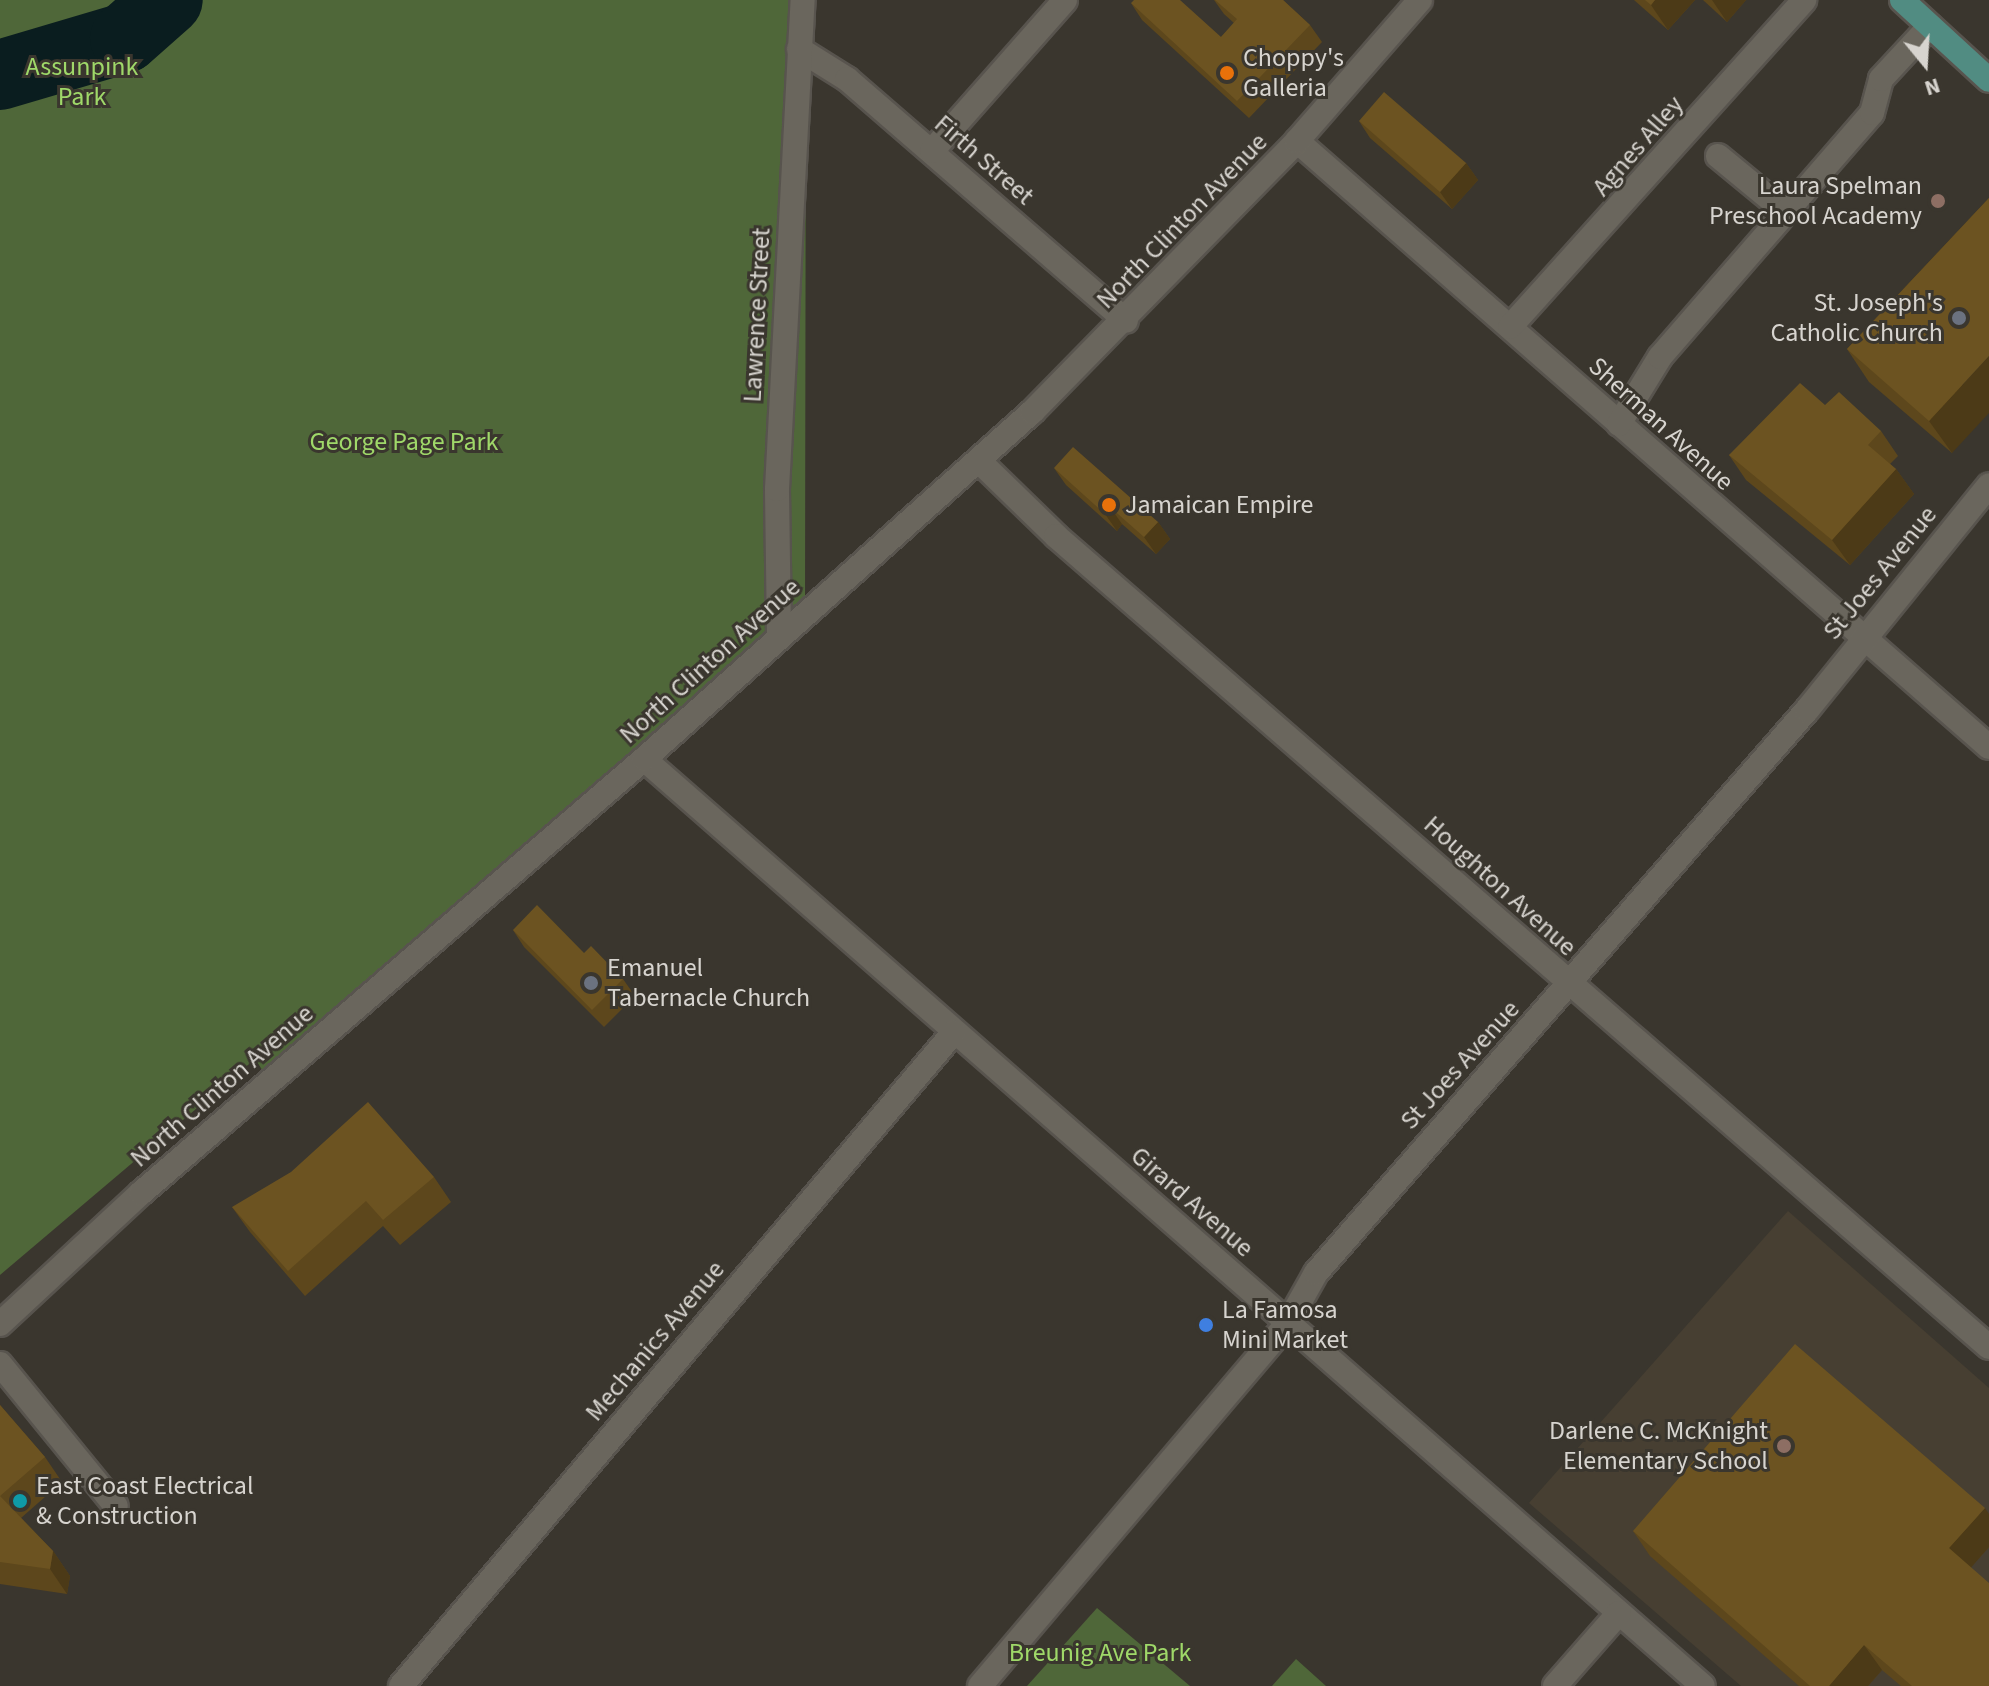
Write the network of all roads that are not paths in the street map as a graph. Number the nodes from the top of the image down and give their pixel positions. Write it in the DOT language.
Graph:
graph roads {
  1 [pos="803,0"];
  2 [pos="1065,0"];
  3 [pos="1420,0"];
  4 [pos="1804,0"];
  5 [pos="1902,0"];
  6 [pos="1930,26"];
  7 [pos="799,49"];
  8 [pos="1989,80"];
  9 [pos="1297,141"];
  10 [pos="932,151"];
  11 [pos="1718,156"];
  12 [pos="1786,212"];
  13 [pos="1126,321"];
  14 [pos="1510,327"];
  15 [pos="1619,424"];
  16 [pos="979,461"];
  17 [pos="1989,485"];
  18 [pos="779,634"];
  19 [pos="1863,637"];
  20 [pos="1989,747"];
  21 [pos="644,759"];
  22 [pos="1568,985"];
  23 [pos="954,1032"];
  24 [pos="1288,1323"];
  25 [pos="0,1324"];
  26 [pos="1989,1347"];
  27 [pos="0,1364"];
  28 [pos="116,1506"];
  29 [pos="1619,1613"];
  30 [pos="401,1686"];
  31 [pos="980,1686"];
  32 [pos="1555,1686"];
  33 [pos="1703,1686"];
  1 -- 7 [label="street, Lawrence Street"];
  2 -- 10 [label="street"];
  3 -- 9 [label="street, North Clinton Avenue"];
  4 -- 14 [label="street, Agnes Alley"];
  5 -- 6 [label="main road"];
  6 -- 8 [label="main road"];
  6 -- 12 [label="street"];
  7 -- 10 [label="street, Firth Street"];
  7 -- 18 [label="street, Lawrence Street"];
  9 -- 13 [label="street, North Clinton Avenue"];
  9 -- 14 [label="street, Sherman Avenue"];
  10 -- 13 [label="street, Firth Street"];
  11 -- 12 [label="street"];
  12 -- 15 [label="street"];
  13 -- 16 [label="street, North Clinton Avenue"];
  14 -- 15 [label="street, Sherman Avenue"];
  15 -- 19 [label="street, Sherman Avenue"];
  16 -- 18 [label="street, North Clinton Avenue"];
  16 -- 22 [label="street, Houghton Avenue"];
  17 -- 19 [label="street, St Joes Avenue"];
  18 -- 21 [label="street, North Clinton Avenue"];
  19 -- 20 [label="street, Sherman Avenue"];
  19 -- 22 [label="street, St Joes Avenue"];
  21 -- 23 [label="street, Girard Avenue"];
  21 -- 25 [label="street, North Clinton Avenue"];
  22 -- 24 [label="street, St Joes Avenue"];
  22 -- 26 [label="street, Houghton Avenue"];
  23 -- 24 [label="street, Girard Avenue"];
  23 -- 30 [label="street, Mechanics Avenue"];
  24 -- 29 [label="street, Girard Avenue"];
  24 -- 31 [label="street, St Joes Avenue"];
  27 -- 28 [label="street"];
  29 -- 32 [label="street"];
  29 -- 33 [label="street, Girard Avenue"];
}
